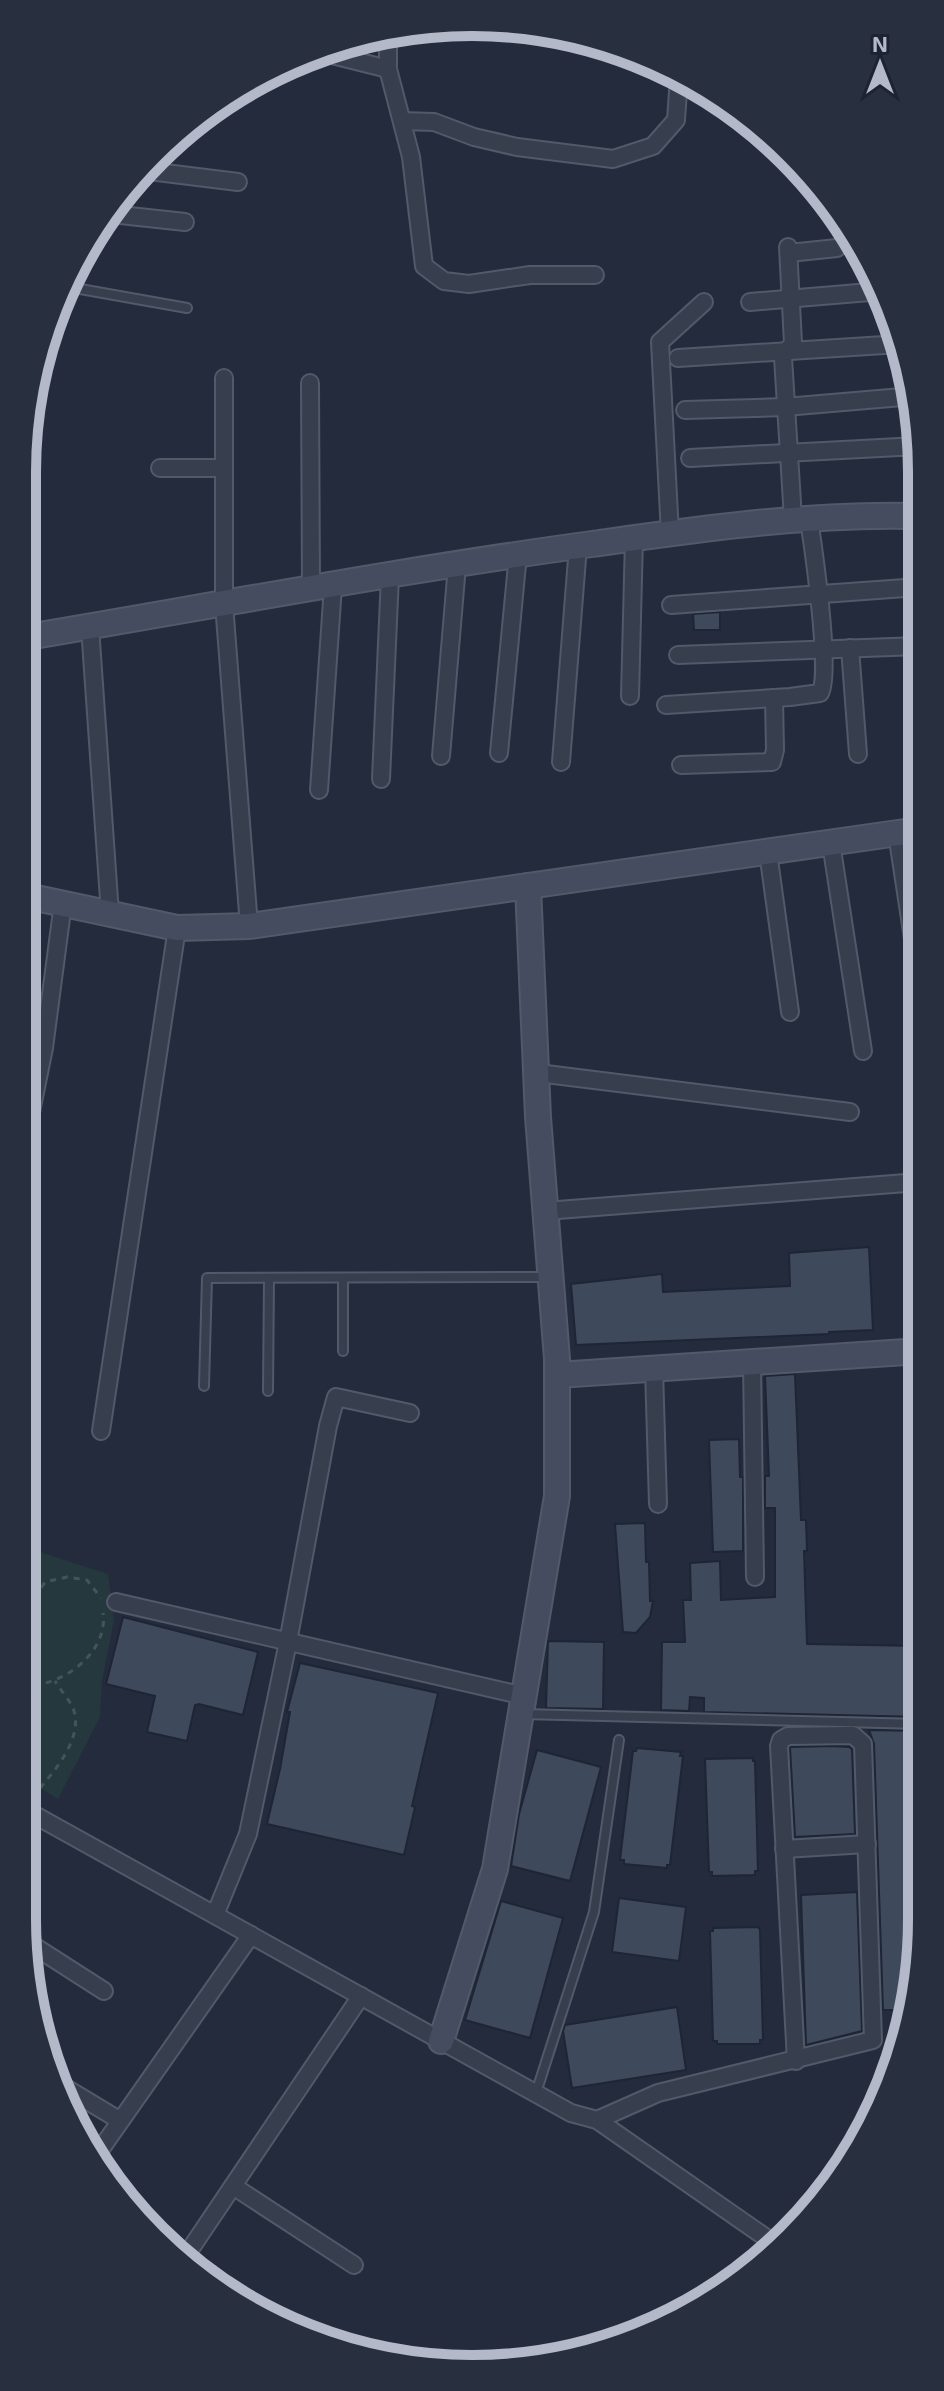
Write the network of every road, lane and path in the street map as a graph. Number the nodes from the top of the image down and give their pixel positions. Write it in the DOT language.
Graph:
graph roads {
  1 [pos="388,44"];
  2 [pos="339,57"];
  3 [pos="388,69"];
  4 [pos="678,88"];
  5 [pos="402,121"];
  6 [pos="156,172"];
  7 [pos="238,182"];
  8 [pos="120,215"];
  9 [pos="185,222"];
  10 [pos="837,248"];
  11 [pos="595,275"];
  12 [pos="77,288"];
  13 [pos="869,292"];
  14 [pos="790,297"];
  15 [pos="704,302"];
  16 [pos="750,302"];
  17 [pos="187,308"];
  18 [pos="889,345"];
  19 [pos="784,352"];
  20 [pos="678,358"];
  21 [pos="224,378"];
  22 [pos="310,383"];
  23 [pos="901,397"];
  24 [pos="785,407"];
  25 [pos="685,410"];
  26 [pos="907,447"];
  27 [pos="789,453"];
  28 [pos="690,458"];
  29 [pos="160,468"];
  30 [pos="224,468"];
  31 [pos="908,516"];
  32 [pos="801,519"];
  33 [pos="670,534"];
  34 [pos="634,538"];
  35 [pos="578,546"];
  36 [pos="518,554"];
  37 [pos="457,565"];
  38 [pos="390,576"];
  39 [pos="322,588"];
  40 [pos="908,588"];
  41 [pos="817,595"];
  42 [pos="224,604"];
  43 [pos="671,605"];
  44 [pos="90,627"];
  45 [pos="36,636"];
  46 [pos="908,646"];
  47 [pos="850,648"];
  48 [pos="823,649"];
  49 [pos="678,655"];
  50 [pos="630,696"];
  51 [pos="774,698"];
  52 [pos="666,705"];
  53 [pos="499,753"];
  54 [pos="858,754"];
  55 [pos="441,756"];
  56 [pos="561,762"];
  57 [pos="681,765"];
  58 [pos="381,779"];
  59 [pos="319,790"];
  60 [pos="908,832"];
  61 [pos="831,843"];
  62 [pos="768,852"];
  63 [pos="528,886"];
  64 [pos="36,898"];
  65 [pos="63,903"];
  66 [pos="110,914"];
  67 [pos="249,926"];
  68 [pos="177,928"];
  69 [pos="790,1012"];
  70 [pos="863,1051"];
  71 [pos="538,1073"];
  72 [pos="36,1087"];
  73 [pos="850,1112"];
  74 [pos="906,1183"];
  75 [pos="545,1211"];
  76 [pos="550,1277"];
  77 [pos="269,1278"];
  78 [pos="343,1278"];
  79 [pos="343,1351"];
  80 [pos="908,1352"];
  81 [pos="752,1362"];
  82 [pos="654,1369"];
  83 [pos="557,1375"];
  84 [pos="204,1386"];
  85 [pos="268,1391"];
  86 [pos="410,1413"];
  87 [pos="101,1431"];
  88 [pos="658,1504"];
  89 [pos="755,1577"];
  90 [pos="36,1596"];
  91 [pos="107,1605"];
  92 [pos="288,1642"];
  93 [pos="55,1681"];
  94 [pos="36,1686"];
  95 [pos="523,1705"];
  96 [pos="908,1723"];
  97 [pos="619,1740"];
  98 [pos="40,1788"];
  99 [pos="36,1816"];
  100 [pos="867,1844"];
  101 [pos="784,1849"];
  102 [pos="215,1915"];
  103 [pos="251,1935"];
  104 [pos="37,1948"];
  105 [pos="104,1991"];
  106 [pos="361,1996"];
  107 [pos="441,2041"];
  108 [pos="796,2061"];
  109 [pos="71,2091"];
  110 [pos="536,2093"];
  111 [pos="119,2120"];
  112 [pos="597,2120"];
  113 [pos="101,2148"];
  114 [pos="233,2186"];
  115 [pos="768,2239"];
  116 [pos="189,2251"];
  117 [pos="354,2265"];
  1 -- 3 [label="street"];
  2 -- 3 [label="street"];
  3 -- 5 [label="street"];
  4 -- 5 [label="street"];
  5 -- 11 [label="street"];
  6 -- 7 [label="street"];
  8 -- 9 [label="street"];
  10 -- 14 [label="street"];
  12 -- 17 [label="lane"];
  13 -- 14 [label="street"];
  14 -- 16 [label="street"];
  14 -- 19 [label="street"];
  15 -- 33 [label="street"];
  18 -- 19 [label="street"];
  19 -- 20 [label="street"];
  19 -- 24 [label="street"];
  21 -- 30 [label="street"];
  22 -- 39 [label="street"];
  23 -- 24 [label="street"];
  24 -- 25 [label="street"];
  24 -- 27 [label="street"];
  26 -- 27 [label="street"];
  27 -- 28 [label="street"];
  27 -- 32 [label="street"];
  29 -- 30 [label="street"];
  30 -- 42 [label="street"];
  31 -- 32 [label="street"];
  32 -- 33 [label="street"];
  32 -- 41 [label="street"];
  33 -- 34 [label="street"];
  34 -- 35 [label="street"];
  34 -- 50 [label="street"];
  35 -- 36 [label="street"];
  35 -- 56 [label="street"];
  36 -- 37 [label="street"];
  36 -- 53 [label="street"];
  37 -- 38 [label="street"];
  37 -- 55 [label="street"];
  38 -- 39 [label="street"];
  38 -- 58 [label="street"];
  39 -- 42 [label="street"];
  39 -- 59 [label="street"];
  40 -- 41 [label="street"];
  41 -- 43 [label="street"];
  41 -- 48 [label="street"];
  42 -- 44 [label="street"];
  42 -- 67 [label="street"];
  44 -- 45 [label="street"];
  44 -- 66 [label="street"];
  46 -- 47 [label="street"];
  47 -- 48 [label="street"];
  47 -- 54 [label="street"];
  48 -- 49 [label="street"];
  48 -- 51 [label="street"];
  51 -- 52 [label="street"];
  51 -- 57 [label="street"];
  60 -- 61 [label="street"];
  61 -- 62 [label="street"];
  61 -- 70 [label="street"];
  62 -- 63 [label="street"];
  62 -- 69 [label="street"];
  63 -- 67 [label="street"];
  63 -- 71 [label="street"];
  64 -- 65 [label="street"];
  65 -- 66 [label="street"];
  65 -- 72 [label="street"];
  66 -- 68 [label="street"];
  67 -- 68 [label="street"];
  68 -- 87 [label="street"];
  71 -- 73 [label="street"];
  71 -- 75 [label="street"];
  74 -- 75 [label="street"];
  75 -- 76 [label="street"];
  76 -- 78 [label="lane"];
  76 -- 83 [label="street"];
  77 -- 78 [label="lane"];
  77 -- 84 [label="lane"];
  77 -- 85 [label="lane"];
  78 -- 79 [label="lane"];
  80 -- 81 [label="street"];
  81 -- 82 [label="street"];
  81 -- 89 [label="street"];
  82 -- 83 [label="street"];
  82 -- 88 [label="street"];
  83 -- 95 [label="street"];
  86 -- 92 [label="street"];
  90 -- 91 [label="path"];
  91 -- 92 [label="street"];
  91 -- 93 [label="path"];
  92 -- 95 [label="street"];
  92 -- 102 [label="street"];
  93 -- 94 [label="path"];
  93 -- 98 [label="path"];
  95 -- 96 [label="lane"];
  95 -- 107 [label="street"];
  97 -- 110 [label="lane"];
  99 -- 102 [label="street"];
  100 -- 101 [label="street"];
  100 -- 101 [label="street"];
  100 -- 108 [label="street"];
  101 -- 108 [label="street"];
  102 -- 103 [label="street"];
  103 -- 106 [label="street"];
  103 -- 111 [label="street"];
  104 -- 105 [label="street"];
  106 -- 107 [label="street"];
  106 -- 114 [label="street"];
  107 -- 110 [label="street"];
  108 -- 112 [label="street"];
  109 -- 111 [label="street"];
  110 -- 112 [label="street"];
  111 -- 113 [label="street"];
  112 -- 115 [label="street"];
  114 -- 116 [label="street"];
  114 -- 117 [label="street"];
}
